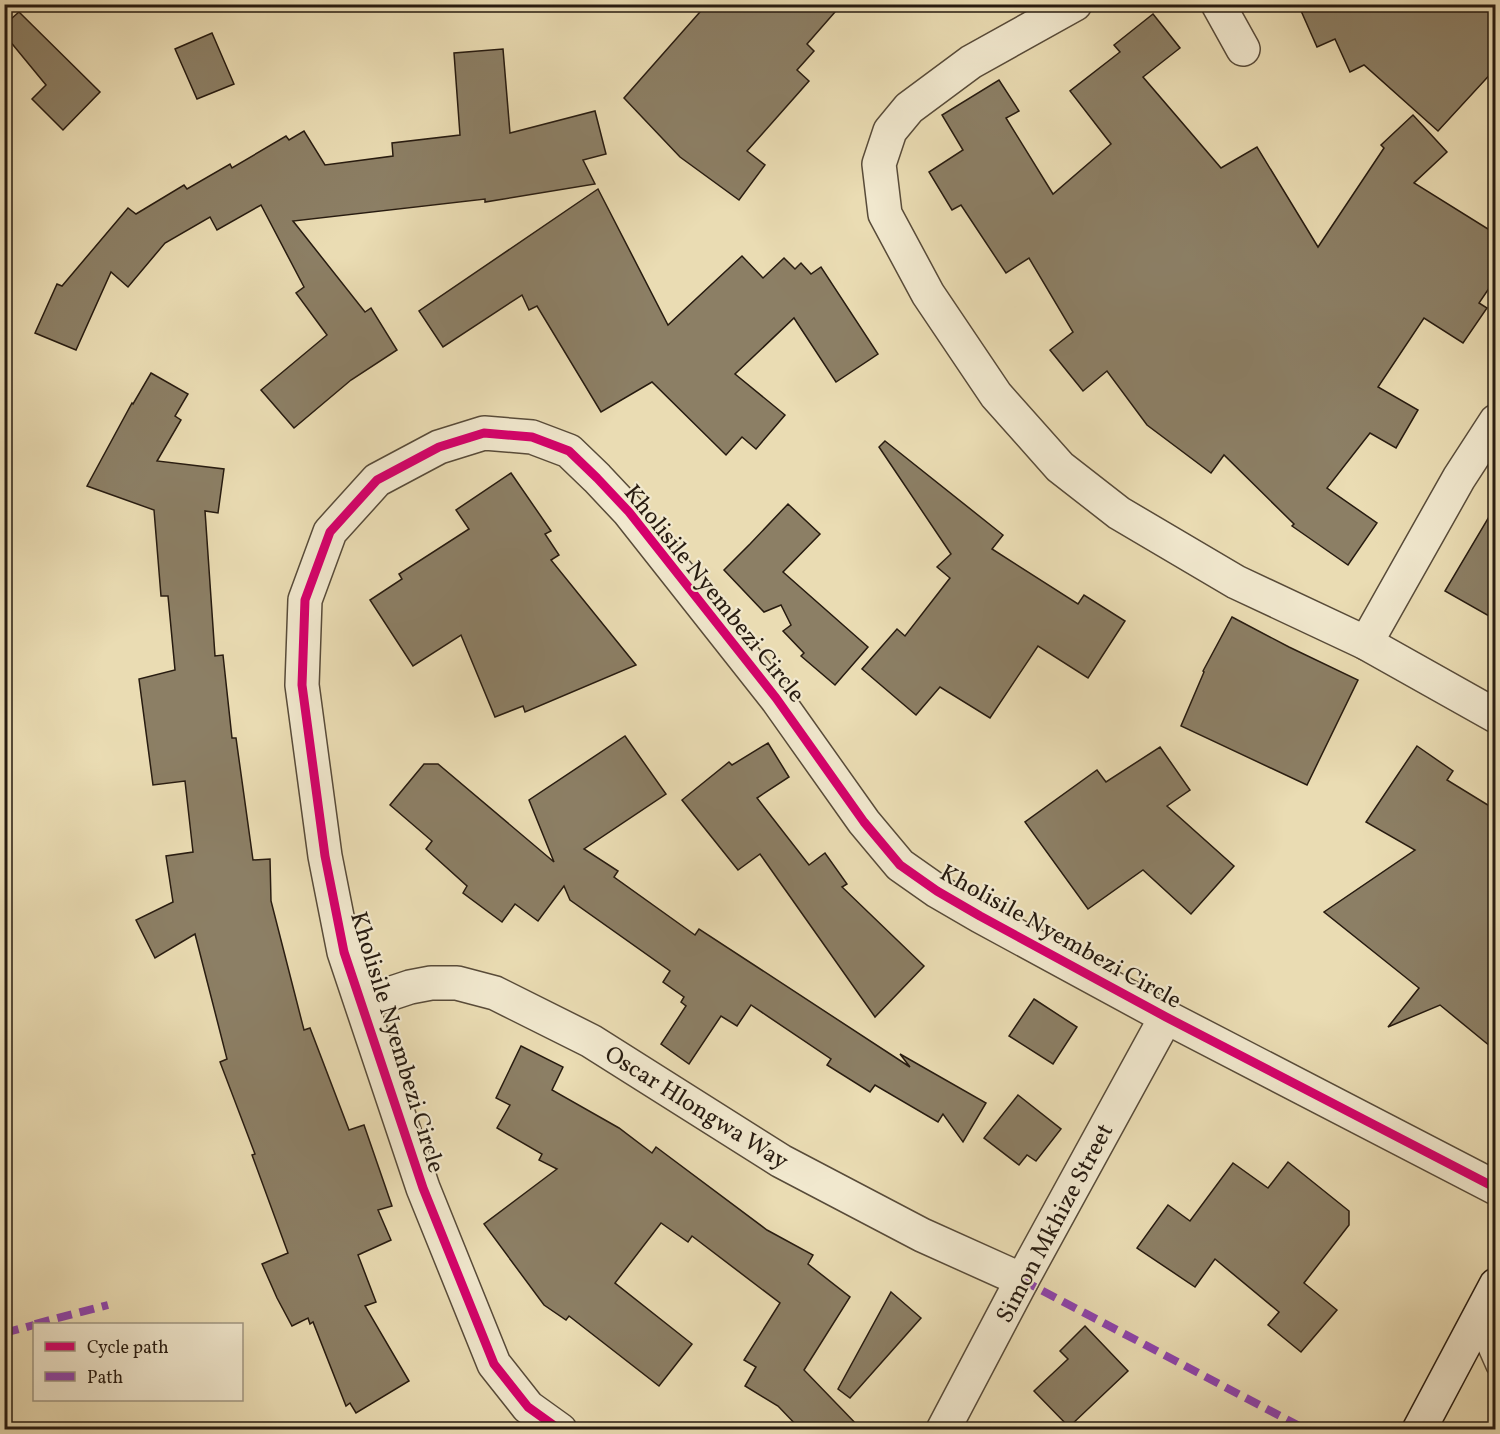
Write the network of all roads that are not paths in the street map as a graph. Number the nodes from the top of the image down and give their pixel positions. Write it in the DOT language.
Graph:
graph roads {
  1 [pos="1075,4"];
  2 [pos="1218,4"];
  3 [pos="1243,49"];
  4 [pos="1496,421"];
  5 [pos="1366,643"];
  6 [pos="1496,716"];
  7 [pos="362,1003"];
  8 [pos="1166,1017"];
  9 [pos="1496,1188"];
  10 [pos="1022,1280"];
  11 [pos="1496,1285"];
  12 [pos="1476,1322"];
  13 [pos="1496,1367"];
  14 [pos="560,1430"];
  15 [pos="943,1430"];
  16 [pos="1419,1430"];
  1 -- 5 [label="street"];
  2 -- 3 [label="street"];
  4 -- 5 [label="street"];
  5 -- 6 [label="street"];
  7 -- 8 [label="street, Kholisile Nyembezi Circle"];
  7 -- 10 [label="street, Oscar Hlongwa Way"];
  7 -- 14 [label="street, Kholisile Nyembezi Circle"];
  8 -- 9 [label="street, Kholisile Nyembezi Circle"];
  8 -- 10 [label="street, Simon Mkhize Street"];
  10 -- 15 [label="street, Simon Mkhize Street"];
  11 -- 12 [label="street"];
  12 -- 13 [label="lane"];
  12 -- 16 [label="street"];
}
